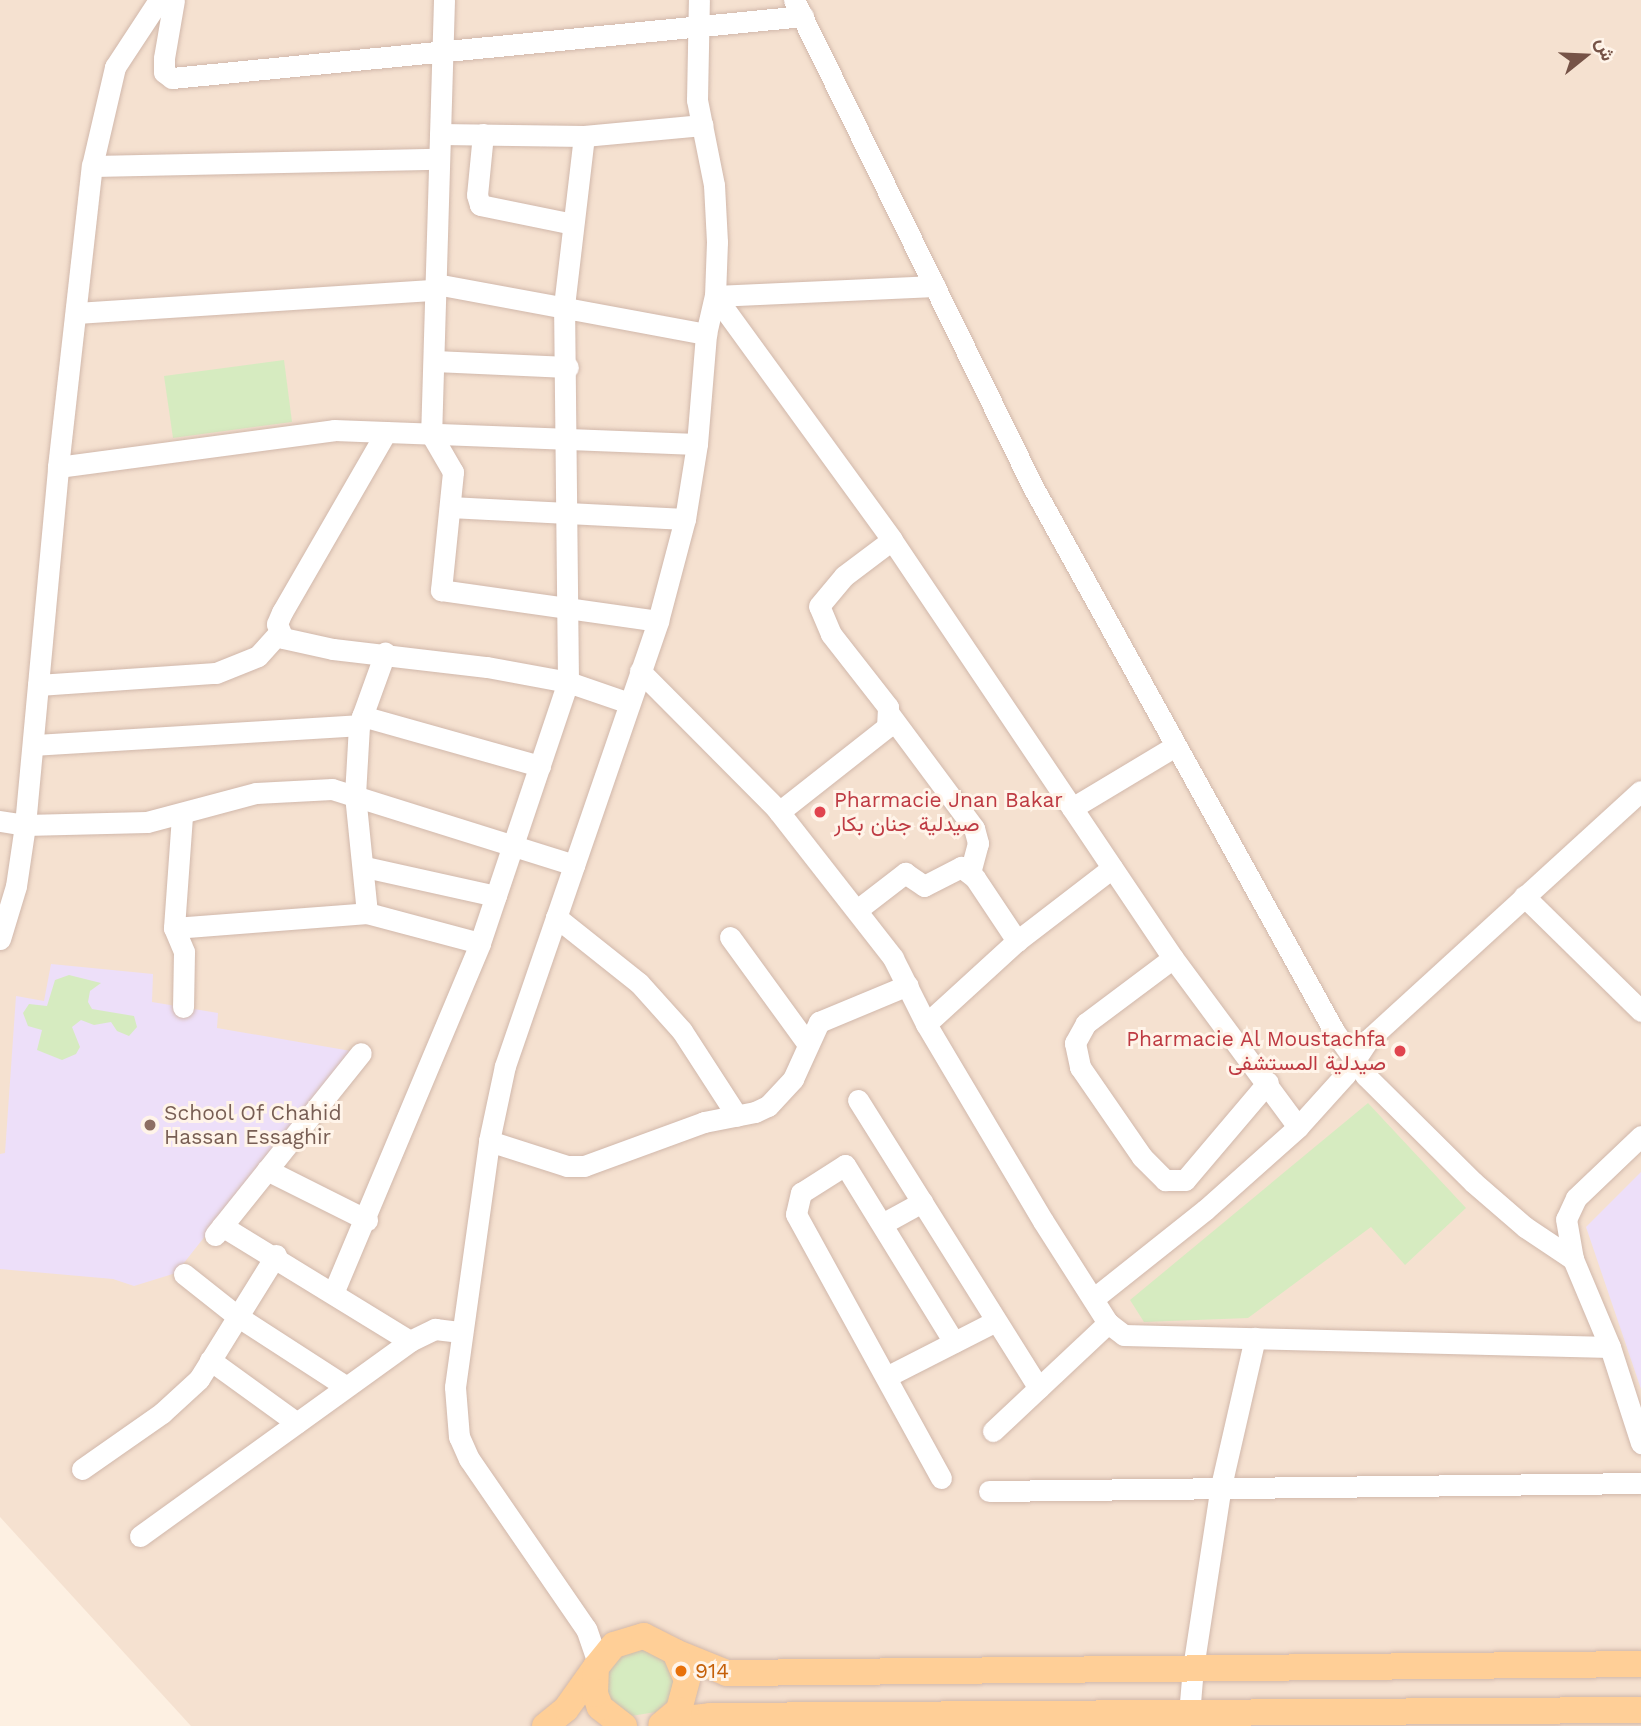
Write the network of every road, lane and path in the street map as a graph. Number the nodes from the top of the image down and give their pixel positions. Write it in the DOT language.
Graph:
graph roads {
  1 [pos="159,0"];
  2 [pos="174,0"];
  3 [pos="444,0"];
  4 [pos="699,0"];
  5 [pos="799,8"];
  6 [pos="700,26"];
  7 [pos="442,52"];
  8 [pos="702,125"];
  9 [pos="440,134"];
  10 [pos="483,134"];
  11 [pos="584,136"];
  12 [pos="439,159"];
  13 [pos="92,166"];
  14 [pos="573,224"];
  15 [pos="935,286"];
  16 [pos="435,287"];
  17 [pos="715,296"];
  18 [pos="564,306"];
  19 [pos="76,313"];
  20 [pos="706,334"];
  21 [pos="433,361"];
  22 [pos="568,367"];
  23 [pos="386,432"];
  24 [pos="431,434"];
  25 [pos="569,443"];
  26 [pos="697,444"];
  27 [pos="58,467"];
  28 [pos="450,507"];
  29 [pos="568,514"];
  30 [pos="685,519"];
  31 [pos="892,540"];
  32 [pos="568,609"];
  33 [pos="658,621"];
  34 [pos="279,633"];
  35 [pos="385,653"];
  36 [pos="640,671"];
  37 [pos="569,682"];
  38 [pos="38,685"];
  39 [pos="629,703"];
  40 [pos="890,715"];
  41 [pos="361,721"];
  42 [pos="34,745"];
  43 [pos="1175,746"];
  44 [pos="540,766"];
  45 [pos="1641,791"];
  46 [pos="355,795"];
  47 [pos="1072,808"];
  48 [pos="779,811"];
  49 [pos="182,816"];
  50 [pos="0,821"];
  51 [pos="25,825"];
  52 [pos="514,844"];
  53 [pos="574,865"];
  54 [pos="365,867"];
  55 [pos="1112,868"];
  56 [pos="970,872"];
  57 [pos="496,896"];
  58 [pos="1524,896"];
  59 [pos="857,911"];
  60 [pos="367,913"];
  61 [pos="556,917"];
  62 [pos="174,928"];
  63 [pos="730,937"];
  64 [pos="0,939"];
  65 [pos="1017,942"];
  66 [pos="480,943"];
  67 [pos="1173,958"];
  68 [pos="908,985"];
  69 [pos="183,1007"];
  70 [pos="1641,1011"];
  71 [pos="926,1024"];
  72 [pos="807,1043"];
  73 [pos="361,1053"];
  74 [pos="1353,1058"];
  75 [pos="1268,1082"];
  76 [pos="858,1100"];
  77 [pos="737,1116"];
  78 [pos="1298,1127"];
  79 [pos="1641,1136"];
  80 [pos="489,1141"];
  81 [pos="267,1170"];
  82 [pos="922,1202"];
  83 [pos="367,1220"];
  84 [pos="882,1224"];
  85 [pos="276,1255"];
  86 [pos="1573,1259"];
  87 [pos="184,1274"];
  88 [pos="334,1291"];
  89 [pos="1093,1299"];
  90 [pos="237,1316"];
  91 [pos="996,1321"];
  92 [pos="1108,1324"];
  93 [pos="461,1332"];
  94 [pos="1255,1338"];
  95 [pos="410,1341"];
  96 [pos="954,1342"];
  97 [pos="1609,1347"];
  98 [pos="210,1360"];
  99 [pos="886,1377"];
  100 [pos="345,1386"];
  101 [pos="1039,1388"];
  102 [pos="297,1423"];
  103 [pos="993,1431"];
  104 [pos="1641,1443"];
  105 [pos="82,1469"];
  106 [pos="941,1478"];
  107 [pos="1641,1483"];
  108 [pos="1221,1486"];
  109 [pos="989,1491"];
  110 [pos="140,1536"];
  111 [pos="586,1629"];
  112 [pos="621,1640"];
  113 [pos="675,1652"];
  114 [pos="1641,1664"];
  115 [pos="597,1665"];
  116 [pos="1193,1668"];
  117 [pos="1641,1710"];
  118 [pos="1189,1719"];
  119 [pos="663,1723"];
  120 [pos="545,1726"];
  121 [pos="624,1726"];
  1 -- 13 [label="street"];
  2 -- 7 [label="street"];
  3 -- 7 [label="street"];
  4 -- 6 [label="street"];
  5 -- 6 [label="street"];
  5 -- 15 [label="street"];
  6 -- 7 [label="street"];
  6 -- 8 [label="street"];
  7 -- 9 [label="street"];
  8 -- 11 [label="street"];
  8 -- 17 [label="street"];
  9 -- 10 [label="street"];
  9 -- 12 [label="street"];
  10 -- 11 [label="street"];
  10 -- 14 [label="street"];
  11 -- 14 [label="street"];
  12 -- 13 [label="street"];
  12 -- 16 [label="street"];
  13 -- 19 [label="street"];
  14 -- 18 [label="street"];
  15 -- 17 [label="street"];
  15 -- 43 [label="street"];
  16 -- 18 [label="street"];
  16 -- 19 [label="street"];
  16 -- 21 [label="street"];
  17 -- 20 [label="street"];
  17 -- 31 [label="street"];
  18 -- 20 [label="street"];
  18 -- 22 [label="street"];
  19 -- 27 [label="street"];
  20 -- 26 [label="street"];
  21 -- 22 [label="street"];
  21 -- 24 [label="street"];
  22 -- 25 [label="street"];
  23 -- 24 [label="street"];
  23 -- 27 [label="street"];
  23 -- 34 [label="street"];
  24 -- 25 [label="street"];
  24 -- 28 [label="street"];
  25 -- 26 [label="street"];
  25 -- 29 [label="street"];
  26 -- 30 [label="street"];
  27 -- 38 [label="street"];
  28 -- 29 [label="street"];
  28 -- 32 [label="street"];
  29 -- 30 [label="street"];
  29 -- 32 [label="street"];
  30 -- 33 [label="street"];
  31 -- 40 [label="street"];
  31 -- 47 [label="street"];
  32 -- 33 [label="street"];
  32 -- 37 [label="street"];
  33 -- 36 [label="street"];
  34 -- 35 [label="street"];
  34 -- 38 [label="street"];
  35 -- 37 [label="street"];
  35 -- 41 [label="street"];
  36 -- 39 [label="street"];
  36 -- 48 [label="street"];
  37 -- 39 [label="street"];
  37 -- 44 [label="street"];
  38 -- 42 [label="street"];
  39 -- 53 [label="street"];
  40 -- 48 [label="street"];
  40 -- 56 [label="street"];
  41 -- 42 [label="street"];
  41 -- 44 [label="street"];
  41 -- 46 [label="street"];
  42 -- 51 [label="street"];
  43 -- 47 [label="street"];
  43 -- 74 [label="street"];
  44 -- 52 [label="street"];
  45 -- 58 [label="street"];
  46 -- 49 [label="street"];
  46 -- 52 [label="street"];
  46 -- 54 [label="street"];
  47 -- 55 [label="street"];
  48 -- 59 [label="street"];
  49 -- 51 [label="street"];
  49 -- 62 [label="street"];
  50 -- 51 [label="street"];
  51 -- 64 [label="street"];
  52 -- 53 [label="street"];
  52 -- 57 [label="street"];
  53 -- 61 [label="street"];
  54 -- 57 [label="street"];
  54 -- 60 [label="street"];
  55 -- 65 [label="street"];
  55 -- 67 [label="street"];
  56 -- 59 [label="street"];
  56 -- 65 [label="street"];
  57 -- 66 [label="street"];
  58 -- 70 [label="street"];
  58 -- 74 [label="street"];
  59 -- 68 [label="street"];
  60 -- 62 [label="street"];
  60 -- 66 [label="street"];
  61 -- 77 [label="street"];
  61 -- 80 [label="street"];
  62 -- 69 [label="street"];
  63 -- 72 [label="street"];
  65 -- 71 [label="street"];
  66 -- 83 [label="street"];
  67 -- 75 [label="street"];
  67 -- 75 [label="street"];
  68 -- 71 [label="street"];
  68 -- 72 [label="street"];
  71 -- 89 [label="street"];
  72 -- 77 [label="street"];
  73 -- 81 [label="street"];
  74 -- 78 [label="street"];
  74 -- 86 [label="street"];
  75 -- 78 [label="street"];
  76 -- 82 [label="street"];
  77 -- 80 [label="street"];
  78 -- 89 [label="street"];
  79 -- 86 [label="street"];
  80 -- 93 [label="street"];
  81 -- 83 [label="street"];
  81 -- 85 [label="street"];
  82 -- 84 [label="street"];
  82 -- 91 [label="street"];
  83 -- 88 [label="street"];
  84 -- 96 [label="street"];
  84 -- 99 [label="street"];
  85 -- 88 [label="street"];
  85 -- 90 [label="street"];
  86 -- 97 [label="street"];
  87 -- 90 [label="street"];
  88 -- 95 [label="street"];
  89 -- 92 [label="street"];
  90 -- 98 [label="street"];
  90 -- 100 [label="street"];
  91 -- 96 [label="street"];
  91 -- 101 [label="street"];
  92 -- 94 [label="street"];
  92 -- 101 [label="street"];
  93 -- 95 [label="street"];
  93 -- 111 [label="street"];
  94 -- 97 [label="street"];
  94 -- 108 [label="street"];
  95 -- 100 [label="street"];
  96 -- 99 [label="street"];
  97 -- 104 [label="street"];
  98 -- 102 [label="street"];
  98 -- 105 [label="street"];
  99 -- 106 [label="street"];
  100 -- 102 [label="street"];
  101 -- 103 [label="street"];
  102 -- 110 [label="street"];
  107 -- 108 [label="street"];
  108 -- 109 [label="street"];
  108 -- 116 [label="street"];
  111 -- 112 [label="street"];
  111 -- 115 [label="street"];
  112 -- 113 [label="main road"];
  112 -- 115 [label="main road"];
  113 -- 116 [label="main road"];
  113 -- 119 [label="main road"];
  114 -- 116 [label="main road"];
  115 -- 120 [label="main road"];
  115 -- 121 [label="main road"];
  116 -- 118 [label="street"];
  117 -- 118 [label="main road"];
  118 -- 119 [label="main road"];
}
